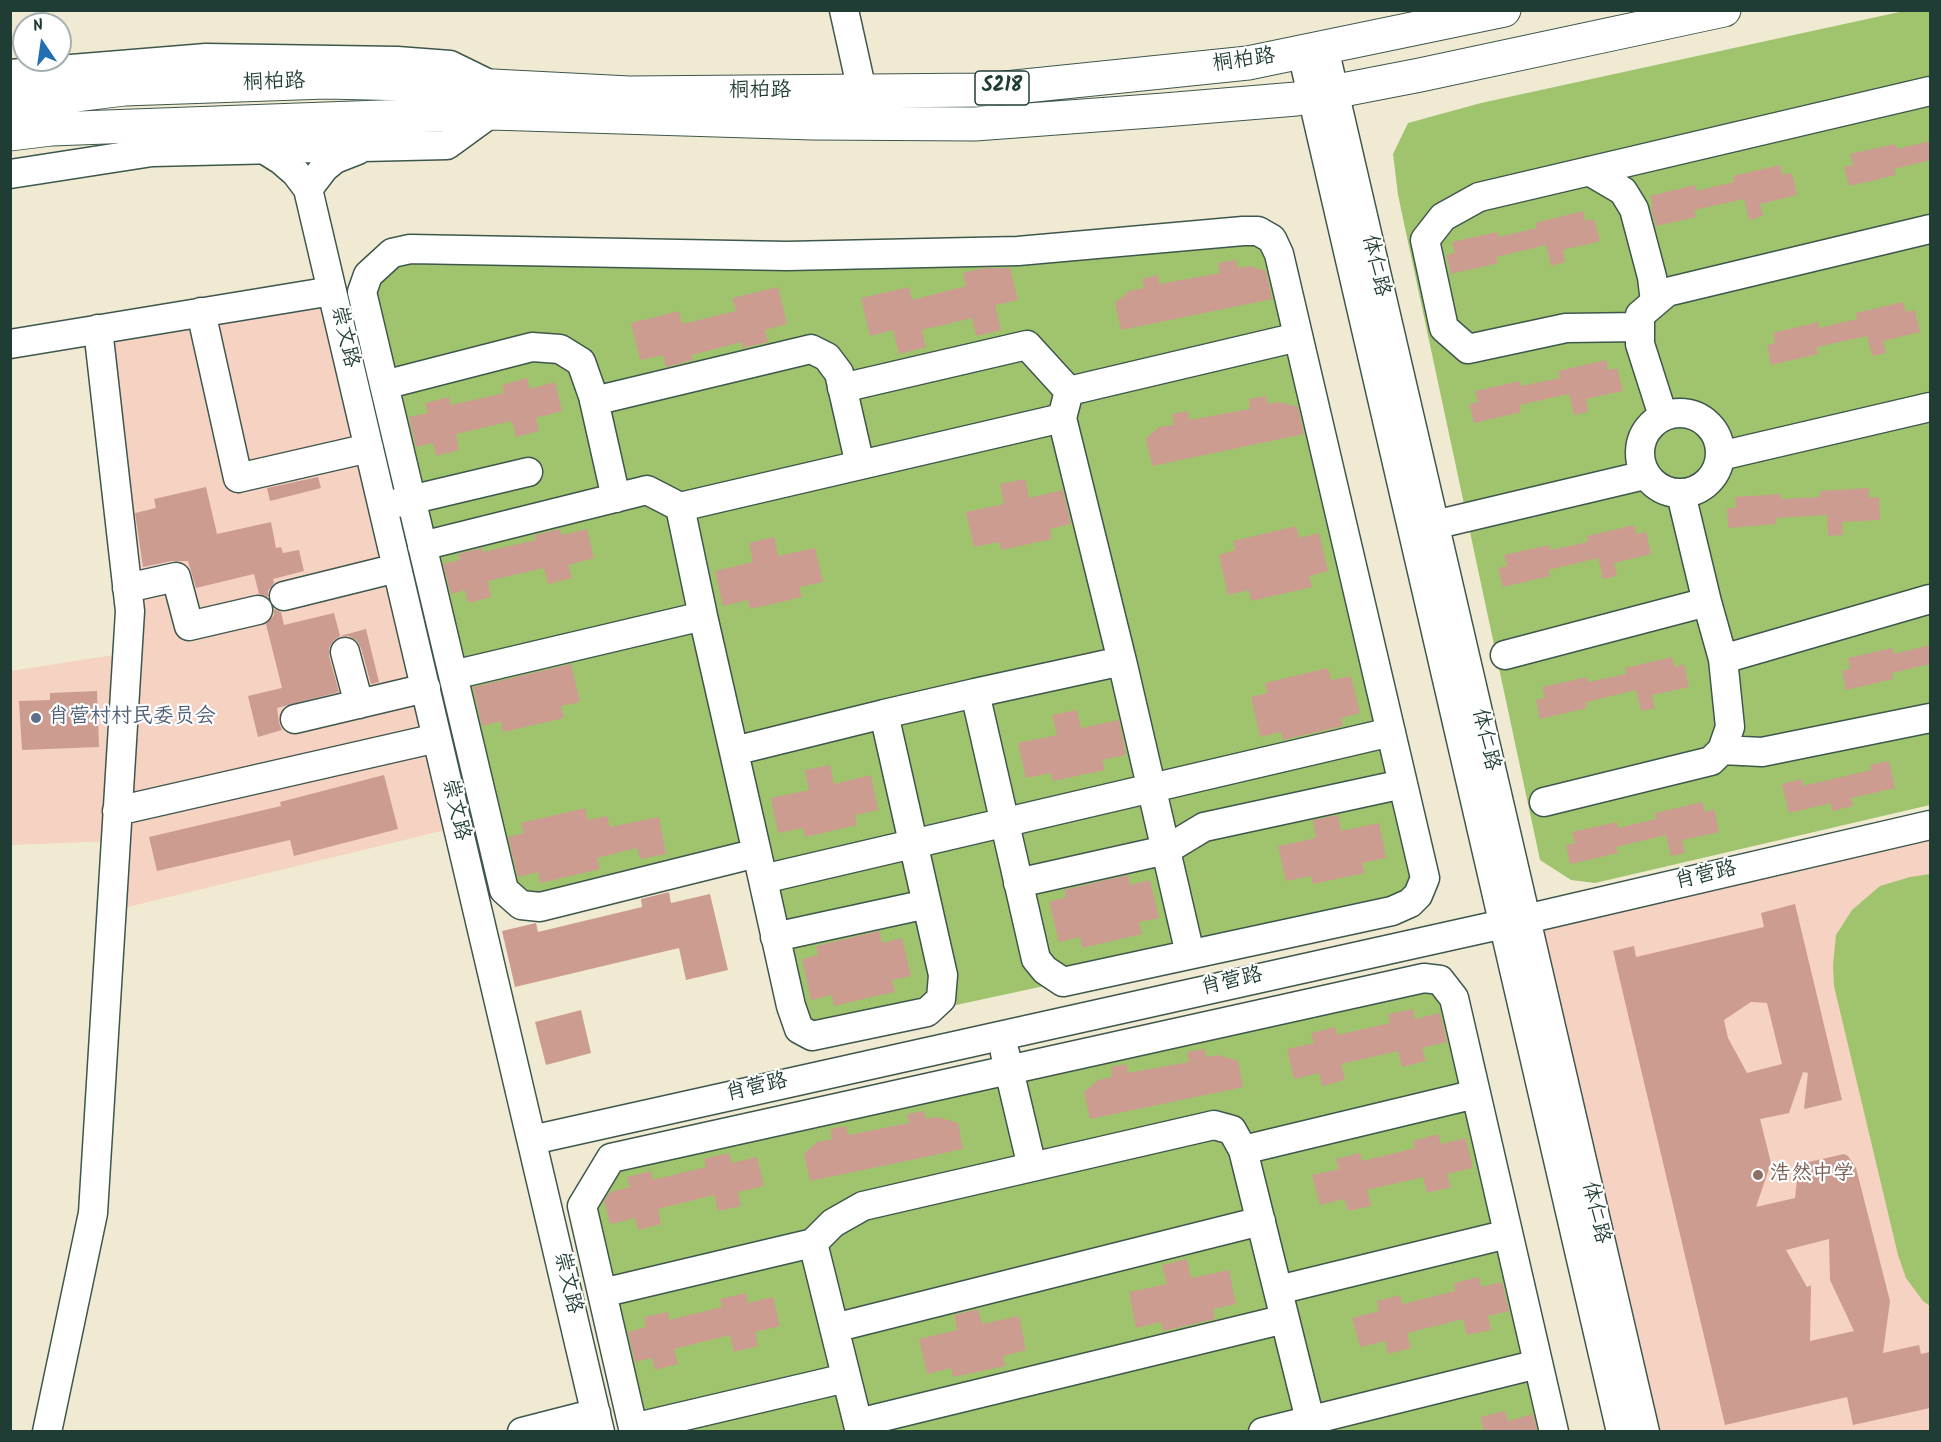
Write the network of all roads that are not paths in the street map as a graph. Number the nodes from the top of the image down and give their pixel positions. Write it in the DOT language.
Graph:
graph roads {
  1 [pos="844,10"];
  2 [pos="1504,10"];
  3 [pos="1724,10"];
  4 [pos="1313,50"];
  5 [pos="10,74"];
  6 [pos="862,91"];
  7 [pos="1930,91"];
  8 [pos="1323,93"];
  9 [pos="492,100"];
  10 [pos="10,104"];
  11 [pos="10,134"];
  12 [pos="364,147"];
  13 [pos="265,150"];
  14 [pos="1589,171"];
  15 [pos="10,174"];
  16 [pos="308,189"];
  17 [pos="1930,229"];
  18 [pos="332,291"];
  19 [pos="1655,302"];
  20 [pos="201,312"];
  21 [pos="1640,327"];
  22 [pos="98,329"];
  23 [pos="1298,337"];
  24 [pos="10,344"];
  25 [pos="384,385"];
  26 [pos="842,388"];
  27 [pos="594,401"];
  28 [pos="1065,404"];
  29 [pos="1930,407"];
  30 [pos="1663,416"];
  31 [pos="369,448"];
  32 [pos="1720,456"];
  33 [pos="860,465"];
  34 [pos="528,472"];
  35 [pos="1645,475"];
  36 [pos="1681,494"];
  37 [pos="616,498"];
  38 [pos="411,499"];
  39 [pos="383,507"];
  40 [pos="680,507"];
  41 [pos="1434,525"];
  42 [pos="422,546"];
  43 [pos="397,568"];
  44 [pos="127,588"];
  45 [pos="284,596"];
  46 [pos="1930,599"];
  47 [pos="1707,602"];
  48 [pos="258,610"];
  49 [pos="704,616"];
  50 [pos="345,652"];
  51 [pos="1505,656"];
  52 [pos="1723,659"];
  53 [pos="1122,661"];
  54 [pos="453,675"];
  55 [pos="426,688"];
  56 [pos="975,693"];
  57 [pos="359,704"];
  58 [pos="884,714"];
  59 [pos="1930,718"];
  60 [pos="295,719"];
  61 [pos="1391,732"];
  62 [pos="437,738"];
  63 [pos="1722,750"];
  64 [pos="734,752"];
  65 [pos="1402,784"];
  66 [pos="1151,788"];
  67 [pos="1544,802"];
  68 [pos="117,811"];
  69 [pos="1005,823"];
  70 [pos="1930,825"];
  71 [pos="914,844"];
  72 [pos="1166,850"];
  73 [pos="760,866"];
  74 [pos="1018,883"];
  75 [pos="927,904"];
  76 [pos="1515,921"];
  77 [pos="775,937"];
  78 [pos="1190,954"];
  79 [pos="1000,1035"];
  80 [pos="1008,1070"];
  81 [pos="1476,1094"];
  82 [pos="532,1140"];
  83 [pos="1243,1150"];
  84 [pos="1032,1167"];
  85 [pos="1261,1221"];
  86 [pos="1508,1234"];
  87 [pos="813,1243"];
  88 [pos="1278,1290"];
  89 [pos="602,1293"];
  90 [pos="1285,1319"];
  91 [pos="834,1328"];
  92 [pos="1538,1364"];
  93 [pos="846,1378"];
  94 [pos="598,1422"];
  95 [pos="1311,1426"];
  96 [pos="859,1427"];
  97 [pos="634,1430"];
  98 [pos="47,1431"];
  99 [pos="522,1431"];
  100 [pos="1263,1431"];
  101 [pos="1554,1431"];
  102 [pos="1621,1431"];
  103 [pos="1645,1431"];
  1 -- 6 [label="street"];
  2 -- 4 [label="main road, 桐柏路 / S218"];
  3 -- 8 [label="main road"];
  4 -- 6 [label="main road, 桐柏路 / S218"];
  4 -- 8 [label="street, 体仁路"];
  5 -- 9 [label="street"];
  6 -- 9 [label="main road, 桐柏路 / S218"];
  7 -- 14 [label="street"];
  8 -- 9 [label="main road"];
  8 -- 41 [label="street, 体仁路"];
  8 -- 76 [label="street, 体仁路"];
  9 -- 10 [label="main road, 桐柏路"];
  9 -- 11 [label="main road, 桐柏路"];
  9 -- 12 [label="street"];
  12 -- 13 [label="street"];
  12 -- 16 [label="street"];
  13 -- 15 [label="street"];
  13 -- 16 [label="street"];
  14 -- 19 [label="street"];
  14 -- 21 [label="street"];
  16 -- 18 [label="street, 崇文路"];
  17 -- 19 [label="street"];
  18 -- 20 [label="street"];
  18 -- 31 [label="street, 崇文路"];
  19 -- 21 [label="street"];
  20 -- 22 [label="street"];
  20 -- 31 [label="street"];
  21 -- 30 [label="street"];
  22 -- 24 [label="street"];
  22 -- 44 [label="street"];
  23 -- 25 [label="street"];
  23 -- 28 [label="street"];
  23 -- 61 [label="street"];
  25 -- 27 [label="street"];
  25 -- 38 [label="street"];
  26 -- 27 [label="street"];
  26 -- 28 [label="street"];
  26 -- 33 [label="street"];
  27 -- 37 [label="street"];
  28 -- 33 [label="street"];
  28 -- 53 [label="street"];
  29 -- 32 [label="street"];
  30 -- 32 [label="street"];
  30 -- 35 [label="street"];
  31 -- 39 [label="street, 崇文路"];
  32 -- 36 [label="street"];
  33 -- 40 [label="street"];
  34 -- 38 [label="street"];
  35 -- 36 [label="street"];
  35 -- 41 [label="street"];
  36 -- 47 [label="street"];
  37 -- 40 [label="street"];
  37 -- 42 [label="street"];
  38 -- 39 [label="street"];
  38 -- 42 [label="street"];
  39 -- 43 [label="street, 崇文路"];
  40 -- 49 [label="street"];
  41 -- 76 [label="street, 体仁路"];
  42 -- 54 [label="street"];
  43 -- 45 [label="street"];
  43 -- 55 [label="street, 崇文路"];
  44 -- 48 [label="street"];
  44 -- 68 [label="street"];
  46 -- 52 [label="street"];
  47 -- 51 [label="street"];
  47 -- 52 [label="street"];
  49 -- 54 [label="street"];
  49 -- 64 [label="street"];
  50 -- 57 [label="street"];
  52 -- 63 [label="street"];
  53 -- 56 [label="street"];
  53 -- 66 [label="street"];
  54 -- 73 [label="street"];
  55 -- 57 [label="street"];
  55 -- 62 [label="street, 崇文路"];
  56 -- 58 [label="street"];
  56 -- 69 [label="street"];
  57 -- 60 [label="street"];
  58 -- 64 [label="street"];
  58 -- 71 [label="street"];
  59 -- 63 [label="street"];
  61 -- 65 [label="street"];
  61 -- 66 [label="street"];
  62 -- 68 [label="street"];
  62 -- 82 [label="street, 崇文路"];
  63 -- 67 [label="street"];
  64 -- 73 [label="street"];
  65 -- 72 [label="street"];
  65 -- 78 [label="street"];
  66 -- 69 [label="street"];
  66 -- 72 [label="street"];
  68 -- 98 [label="street"];
  69 -- 71 [label="street"];
  69 -- 74 [label="street"];
  70 -- 76 [label="street, 肖营路"];
  71 -- 73 [label="street"];
  71 -- 75 [label="street"];
  72 -- 74 [label="street"];
  72 -- 78 [label="street"];
  73 -- 77 [label="street"];
  74 -- 78 [label="street"];
  75 -- 77 [label="street"];
  75 -- 77 [label="street"];
  76 -- 79 [label="street, 肖营路"];
  76 -- 102 [label="street, 体仁路"];
  76 -- 103 [label="street, 体仁路"];
  79 -- 80 [label="street"];
  79 -- 82 [label="street, 肖营路"];
  80 -- 81 [label="street"];
  80 -- 84 [label="street"];
  80 -- 89 [label="street"];
  81 -- 83 [label="street"];
  81 -- 86 [label="street"];
  82 -- 94 [label="street, 崇文路"];
  83 -- 84 [label="street"];
  83 -- 85 [label="street"];
  84 -- 87 [label="street"];
  85 -- 88 [label="street"];
  85 -- 91 [label="street"];
  86 -- 88 [label="street"];
  86 -- 92 [label="street"];
  87 -- 89 [label="street"];
  87 -- 91 [label="street"];
  88 -- 90 [label="street"];
  89 -- 97 [label="street"];
  90 -- 95 [label="street"];
  90 -- 96 [label="street"];
  91 -- 93 [label="street"];
  92 -- 95 [label="street"];
  92 -- 101 [label="street"];
  93 -- 96 [label="street"];
  93 -- 97 [label="street"];
  94 -- 99 [label="street"];
  95 -- 100 [label="street"];
}
